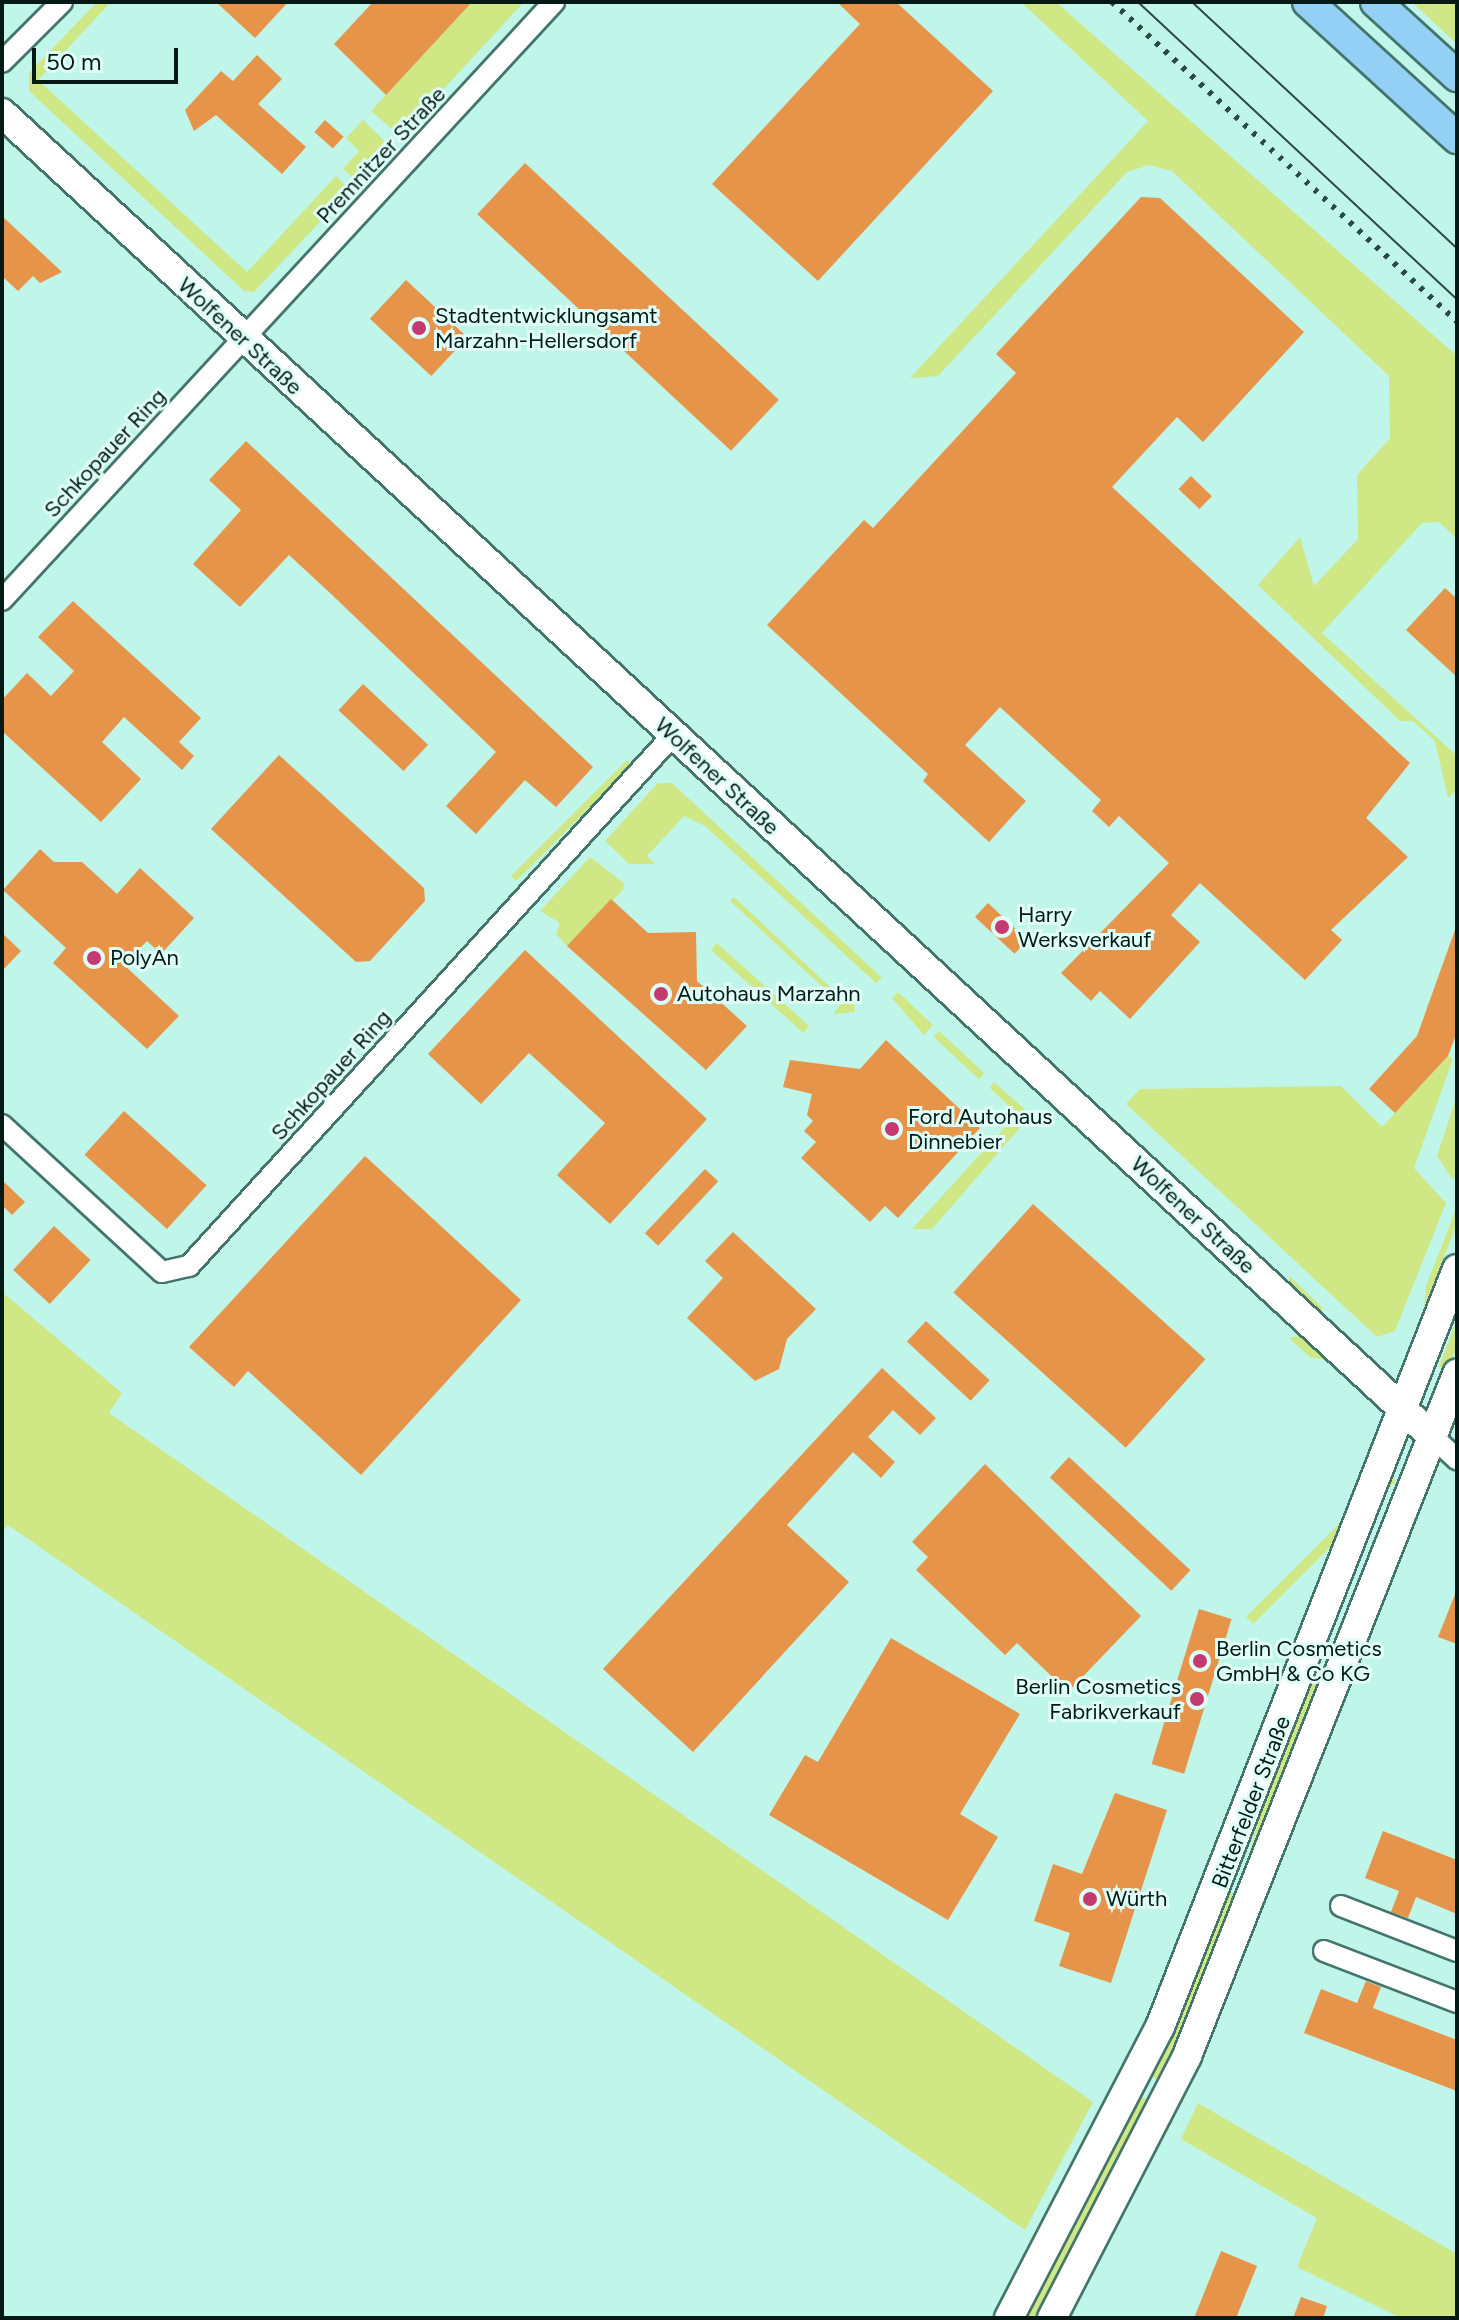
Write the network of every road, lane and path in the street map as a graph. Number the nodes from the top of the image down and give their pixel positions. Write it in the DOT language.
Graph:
graph roads {
  1 [pos="62,2"];
  2 [pos="554,2"];
  3 [pos="1308,2"];
  4 [pos="1376,2"];
  5 [pos="2,62"];
  6 [pos="1457,76"];
  7 [pos="2,113"];
  8 [pos="1452,125"];
  9 [pos="243,340"];
  10 [pos="2,600"];
  11 [pos="673,735"];
  12 [pos="2,1125"];
  13 [pos="1457,1269"];
  14 [pos="1457,1374"];
  15 [pos="1403,1409"];
  16 [pos="1433,1437"];
  17 [pos="1457,1459"];
  18 [pos="1341,1906"];
  19 [pos="1324,1951"];
  20 [pos="1457,1951"];
  21 [pos="1457,2002"];
  22 [pos="1009,2318"];
  23 [pos="1052,2318"];
  1 -- 5 [label="street"];
  2 -- 9 [label="street, Premnitzer Straße"];
  3 -- 8 [label="main road"];
  4 -- 6 [label="main road"];
  7 -- 9 [label="main road, Wolfener Straße"];
  9 -- 10 [label="street, Schkopauer Ring"];
  9 -- 11 [label="main road, Wolfener Straße"];
  11 -- 12 [label="street, Schkopauer Ring"];
  11 -- 15 [label="main road, Wolfener Straße"];
  13 -- 15 [label="main road, Bitterfelder Straße"];
  14 -- 16 [label="main road, Bitterfelder Straße"];
  15 -- 16 [label="main road, Wolfener Straße"];
  15 -- 22 [label="main road, Bitterfelder Straße"];
  16 -- 17 [label="street"];
  16 -- 23 [label="main road, Bitterfelder Straße"];
  18 -- 20 [label="street"];
  19 -- 21 [label="street"];
}
